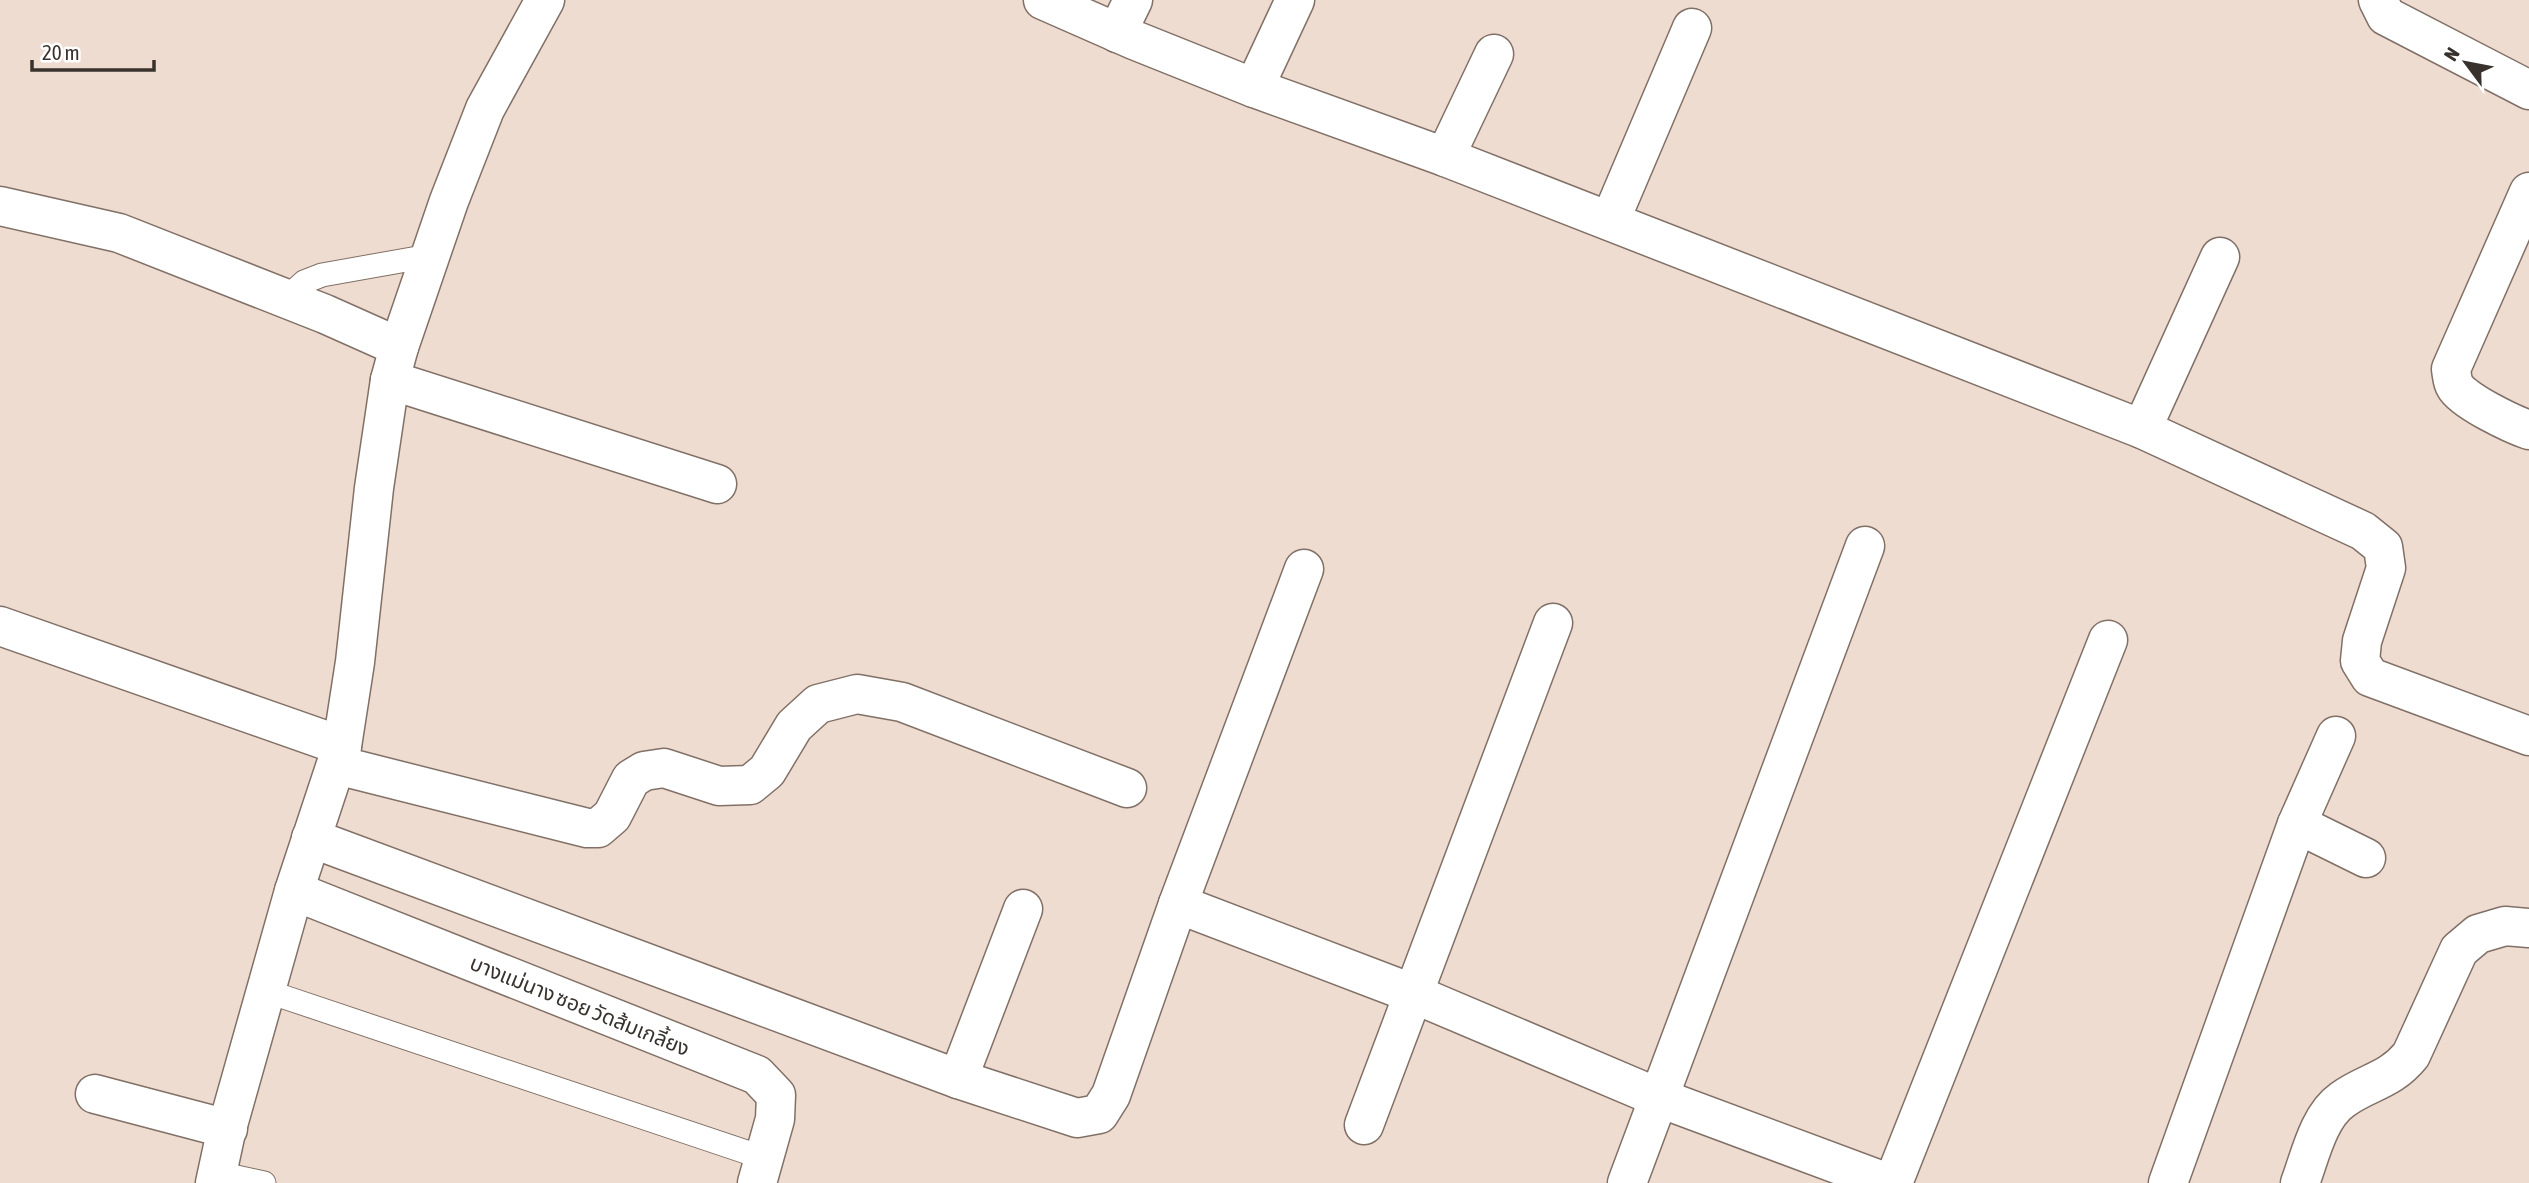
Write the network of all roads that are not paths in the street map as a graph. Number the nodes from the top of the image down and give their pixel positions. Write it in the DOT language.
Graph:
graph roads {
  1 [pos="545,0"];
  2 [pos="1043,0"];
  3 [pos="1295,0"];
  4 [pos="2378,0"];
  5 [pos="1125,17"];
  6 [pos="1692,27"];
  7 [pos="1494,54"];
  8 [pos="1254,88"];
  9 [pos="2529,90"];
  10 [pos="1445,157"];
  11 [pos="2529,192"];
  12 [pos="0,206"];
  13 [pos="1610,221"];
  14 [pos="429,256"];
  15 [pos="2220,257"];
  16 [pos="285,299"];
  17 [pos="395,364"];
  18 [pos="2142,429"];
  19 [pos="2529,430"];
  20 [pos="716,484"];
  21 [pos="1865,546"];
  22 [pos="1304,569"];
  23 [pos="1553,623"];
  24 [pos="0,626"];
  25 [pos="2108,639"];
  26 [pos="2336,736"];
  27 [pos="2529,736"];
  28 [pos="339,755"];
  29 [pos="1127,788"];
  30 [pos="2297,824"];
  31 [pos="311,838"];
  32 [pos="2366,858"];
  33 [pos="293,891"];
  34 [pos="1178,904"];
  35 [pos="1023,909"];
  36 [pos="2529,929"];
  37 [pos="266,991"];
  38 [pos="1414,994"];
  39 [pos="958,1079"];
  40 [pos="95,1094"];
  41 [pos="1657,1097"];
  42 [pos="1364,1125"];
  43 [pos="228,1129"];
  44 [pos="761,1170"];
  45 [pos="217,1178"];
  46 [pos="264,1183"];
  47 [pos="1627,1183"];
  48 [pos="1891,1183"];
  49 [pos="2168,1183"];
  50 [pos="2300,1183"];
  1 -- 14 [label="street"];
  2 -- 5 [label="street"];
  3 -- 8 [label="street"];
  4 -- 9 [label="street"];
  5 -- 8 [label="street"];
  6 -- 13 [label="street"];
  7 -- 10 [label="street"];
  8 -- 10 [label="street"];
  10 -- 13 [label="street"];
  11 -- 19 [label="street"];
  12 -- 16 [label="street"];
  13 -- 18 [label="street"];
  14 -- 16 [label="lane"];
  14 -- 17 [label="street"];
  15 -- 18 [label="street"];
  16 -- 17 [label="street"];
  17 -- 20 [label="street"];
  17 -- 28 [label="street"];
  18 -- 27 [label="street"];
  21 -- 41 [label="street"];
  22 -- 34 [label="street"];
  23 -- 38 [label="street"];
  24 -- 28 [label="street"];
  25 -- 48 [label="street"];
  26 -- 30 [label="street"];
  28 -- 29 [label="street"];
  28 -- 31 [label="street"];
  30 -- 32 [label="street"];
  30 -- 49 [label="street"];
  31 -- 33 [label="street"];
  31 -- 39 [label="street"];
  33 -- 37 [label="street"];
  33 -- 44 [label="street, บางแม่นาง ซอย วัดส้มเกลี้ยง"];
  34 -- 38 [label="street"];
  34 -- 39 [label="street"];
  35 -- 39 [label="street"];
  36 -- 50 [label="street"];
  37 -- 43 [label="street"];
  37 -- 44 [label="lane"];
  38 -- 41 [label="street"];
  38 -- 42 [label="street"];
  40 -- 43 [label="street"];
  41 -- 47 [label="street"];
  41 -- 48 [label="street"];
  43 -- 45 [label="street"];
  45 -- 46 [label="lane"];
}
